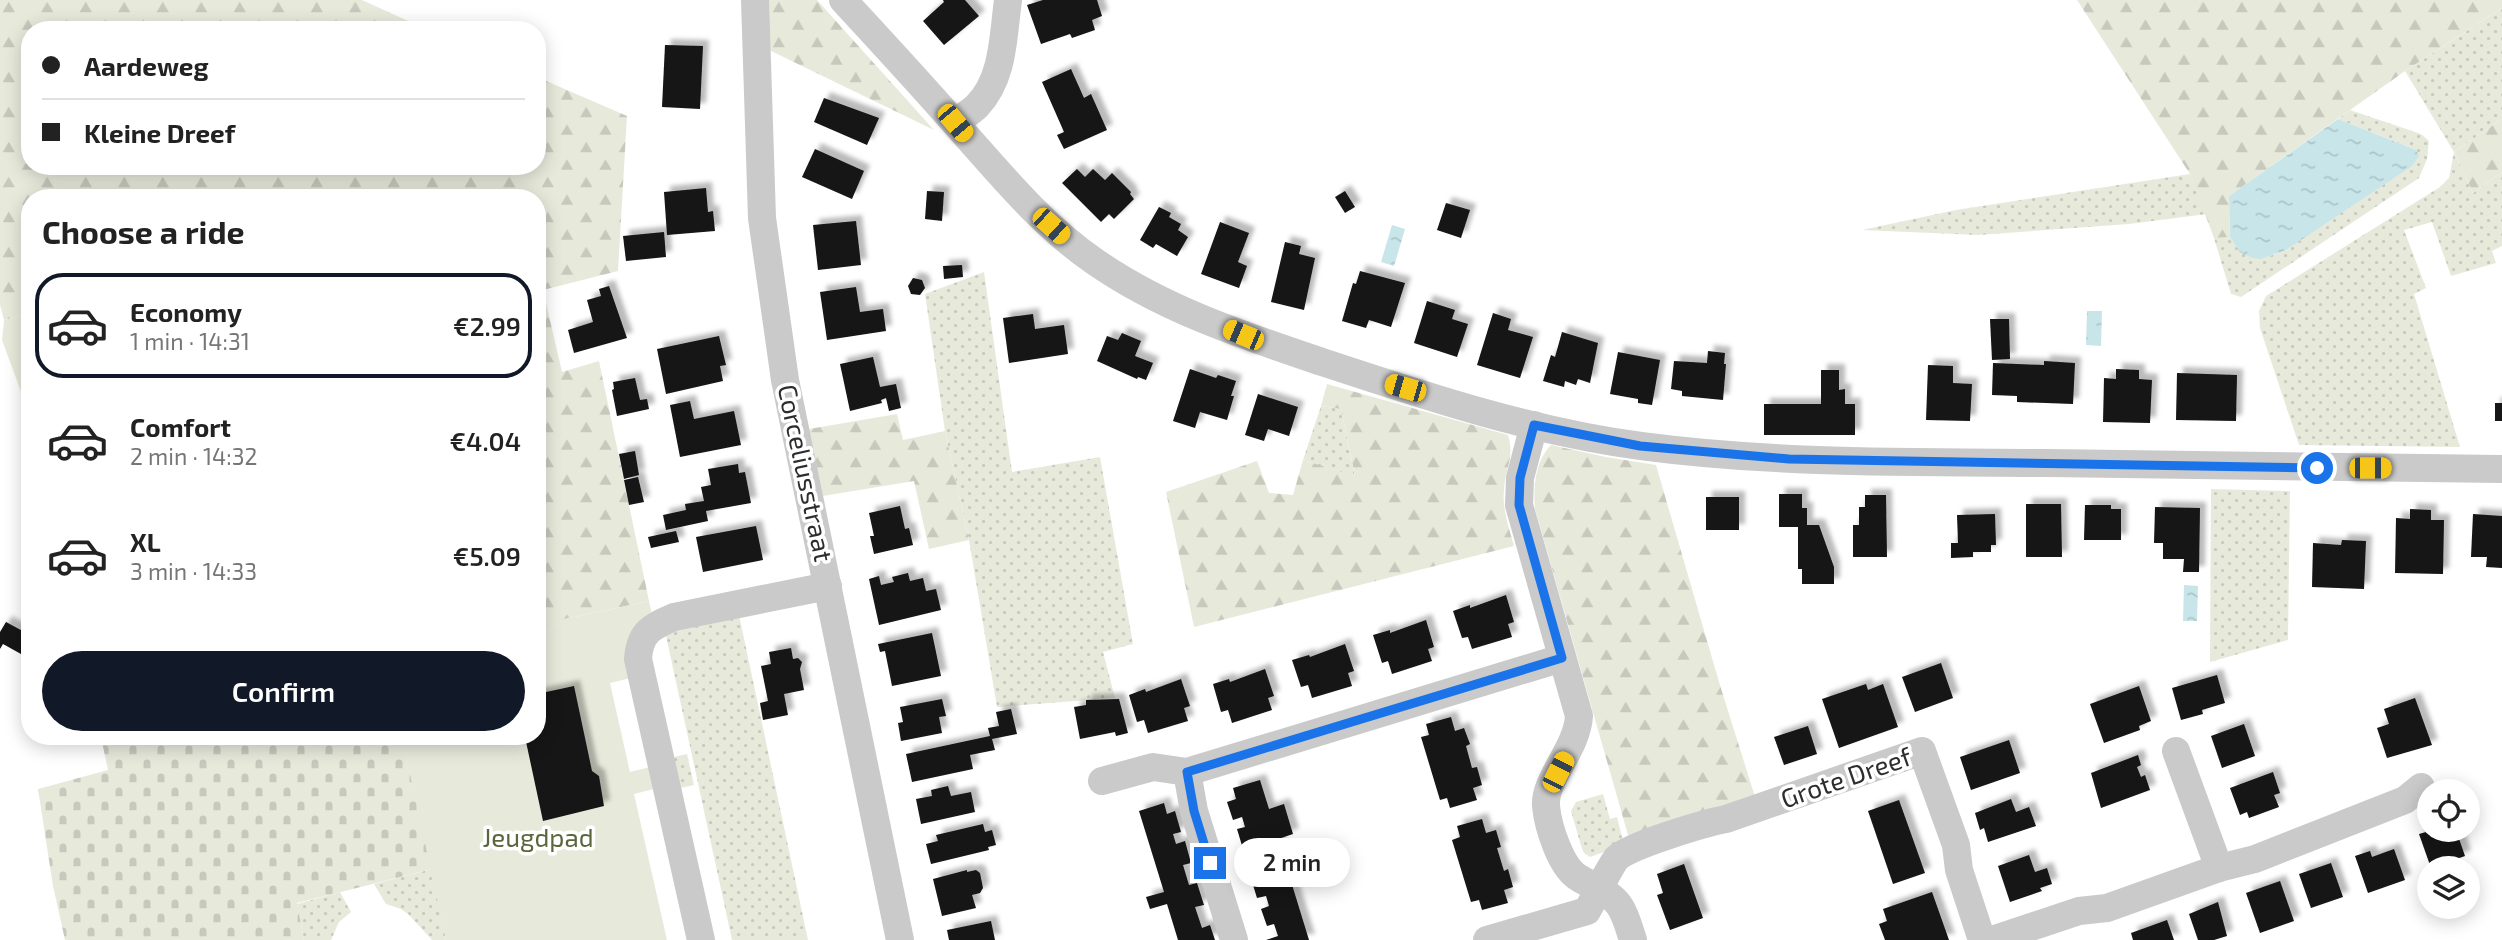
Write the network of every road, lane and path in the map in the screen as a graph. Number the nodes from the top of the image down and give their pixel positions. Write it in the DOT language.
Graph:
graph roads {
  1 [pos="755,0"];
  2 [pos="843,0"];
  3 [pos="1008,0"];
  4 [pos="955,123"];
  5 [pos="1534,425"];
  6 [pos="2502,469"];
  7 [pos="828,586"];
  8 [pos="1562,658"];
  9 [pos="2176,751"];
  10 [pos="1187,772"];
  11 [pos="1102,781"];
  12 [pos="2417,790"];
  13 [pos="2219,868"];
  14 [pos="1600,890"];
  15 [pos="701,940"];
  16 [pos="900,940"];
  17 [pos="1234,940"];
  18 [pos="1487,940"];
  19 [pos="1633,940"];
  20 [pos="1982,940"];
  21 [pos="1992,940"];
  1 -- 7 [label="street, Corceliusstraat"];
  2 -- 4 [label="street"];
  3 -- 4 [label="street"];
  4 -- 5 [label="street"];
  5 -- 6 [label="street"];
  5 -- 8 [label="street"];
  7 -- 15 [label="street"];
  7 -- 16 [label="street, Corceliusstraat"];
  8 -- 10 [label="street"];
  8 -- 14 [label="street"];
  9 -- 13 [label="street"];
  10 -- 11 [label="street"];
  10 -- 17 [label="street"];
  12 -- 13 [label="street"];
  13 -- 21 [label="street"];
  14 -- 18 [label="street"];
  14 -- 19 [label="street"];
  14 -- 20 [label="street, Grote Dreef"];
}
